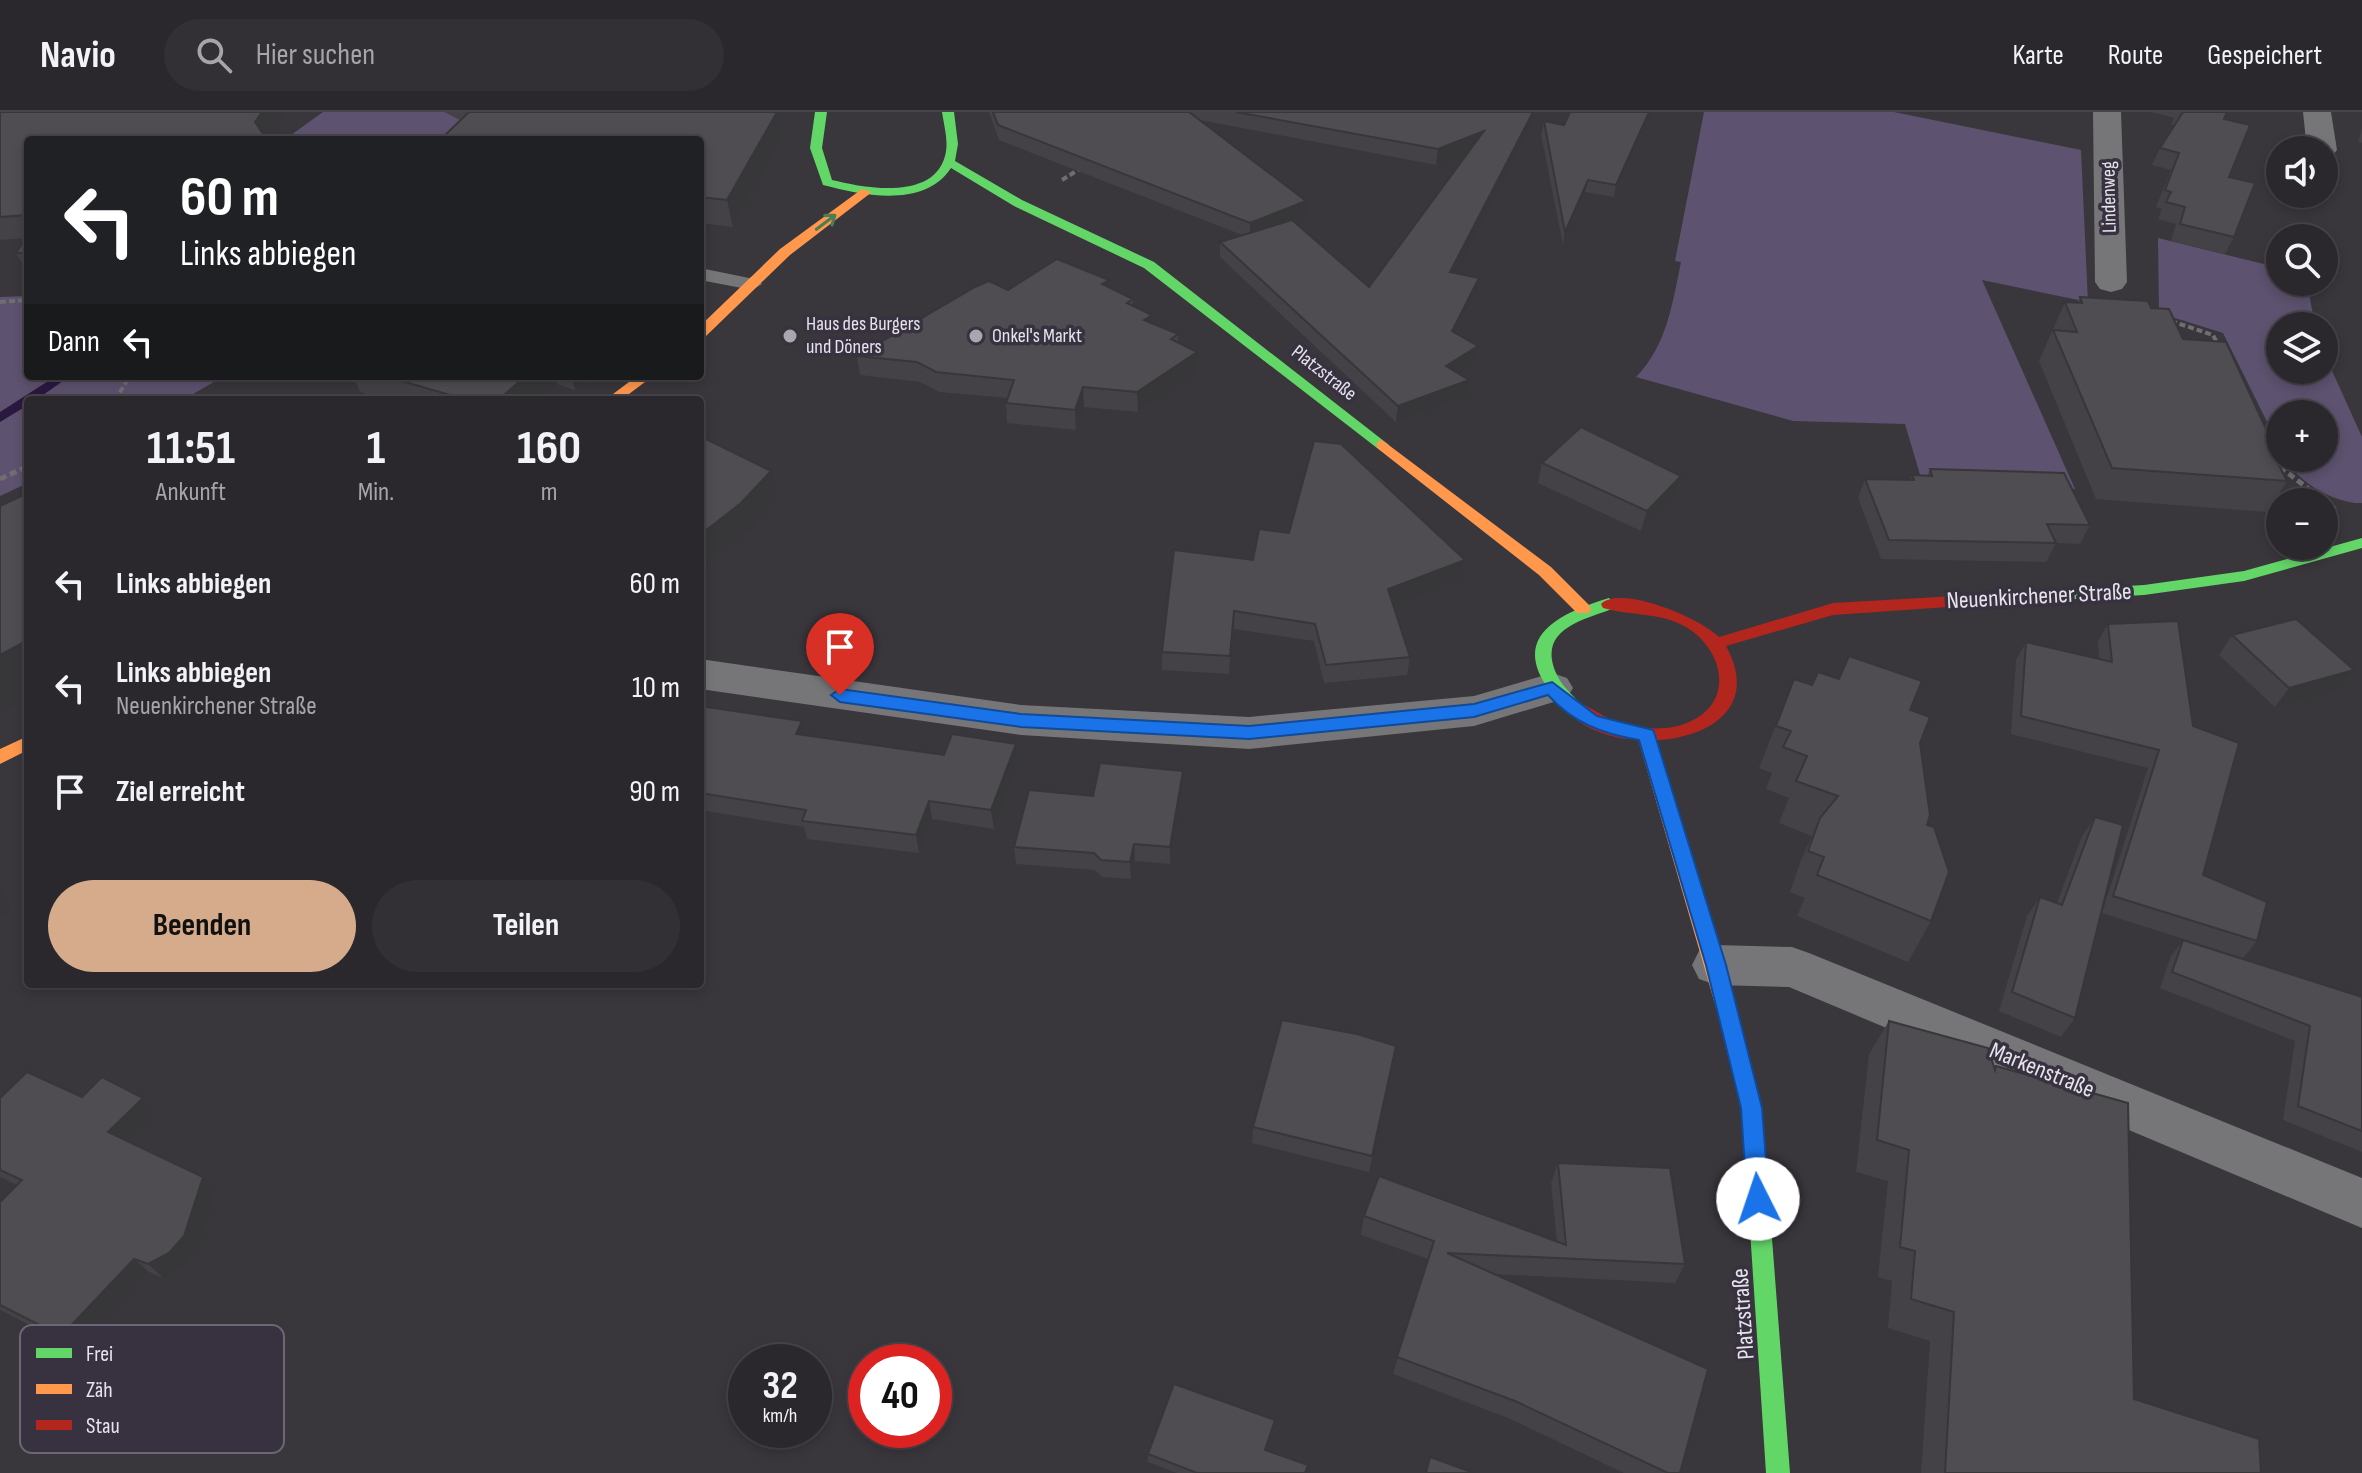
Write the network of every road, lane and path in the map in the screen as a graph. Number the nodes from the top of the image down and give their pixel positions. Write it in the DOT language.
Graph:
graph roads {
  1 [pos="821,112"];
  2 [pos="948,112"];
  3 [pos="2107,112"];
  4 [pos="2317,112"];
  5 [pos="2320,136"];
  6 [pos="949,162"];
  7 [pos="1081,168"];
  8 [pos="920,184"];
  9 [pos="945,191"];
  10 [pos="866,192"];
  11 [pos="973,197"];
  12 [pos="1022,204"];
  13 [pos="802,215"];
  14 [pos="785,252"];
  15 [pos="704,275"];
  16 [pos="2111,282"];
  17 [pos="752,284"];
  18 [pos="24,300"];
  19 [pos="0,302"];
  20 [pos="704,330"];
  21 [pos="2220,348"];
  22 [pos="640,380"];
  23 [pos="618,396"];
  24 [pos="2260,428"];
  25 [pos="24,468"];
  26 [pos="0,479"];
  27 [pos="2339,512"];
  28 [pos="2362,543"];
  29 [pos="1583,609"];
  30 [pos="1716,643"];
  31 [pos="704,675"];
  32 [pos="1552,688"];
  33 [pos="1646,735"];
  34 [pos="24,744"];
  35 [pos="0,757"];
  36 [pos="1716,965"];
  37 [pos="2361,1208"];
  38 [pos="1778,1473"];
  1 -- 10 [label="street"];
  2 -- 6 [label="street"];
  3 -- 16 [label="street, Lindenweg"];
  4 -- 5 [label="street"];
  6 -- 8 [label="street"];
  6 -- 12 [label="street, Platzstraße"];
  7 -- 12 [label="path"];
  8 -- 9 [label="street"];
  8 -- 10 [label="street"];
  14 -- 10 [label="street, one-way"];
  11 -- 12 [label="street, Platzstraße"];
  12 -- 29 [label="street, Platzstraße"];
  13 -- 14 [label="street"];
  14 -- 17 [label="street"];
  15 -- 17 [label="lane"];
  16 -- 21 [label="path"];
  17 -- 20 [label="street"];
  18 -- 19 [label="path"];
  22 -- 23 [label="street"];
  24 -- 27 [label="path"];
  25 -- 26 [label="path"];
  28 -- 30 [label="street, Neuenkirchener Straße"];
  29 -- 30 [label="street"];
  29 -- 32 [label="street"];
  30 -- 33 [label="street"];
  31 -- 32 [label="street"];
  32 -- 33 [label="street"];
  33 -- 36 [label="street, Platzstraße"];
  34 -- 35 [label="street"];
  36 -- 37 [label="street, Markenstraße"];
  36 -- 38 [label="street, Platzstraße"];
}
